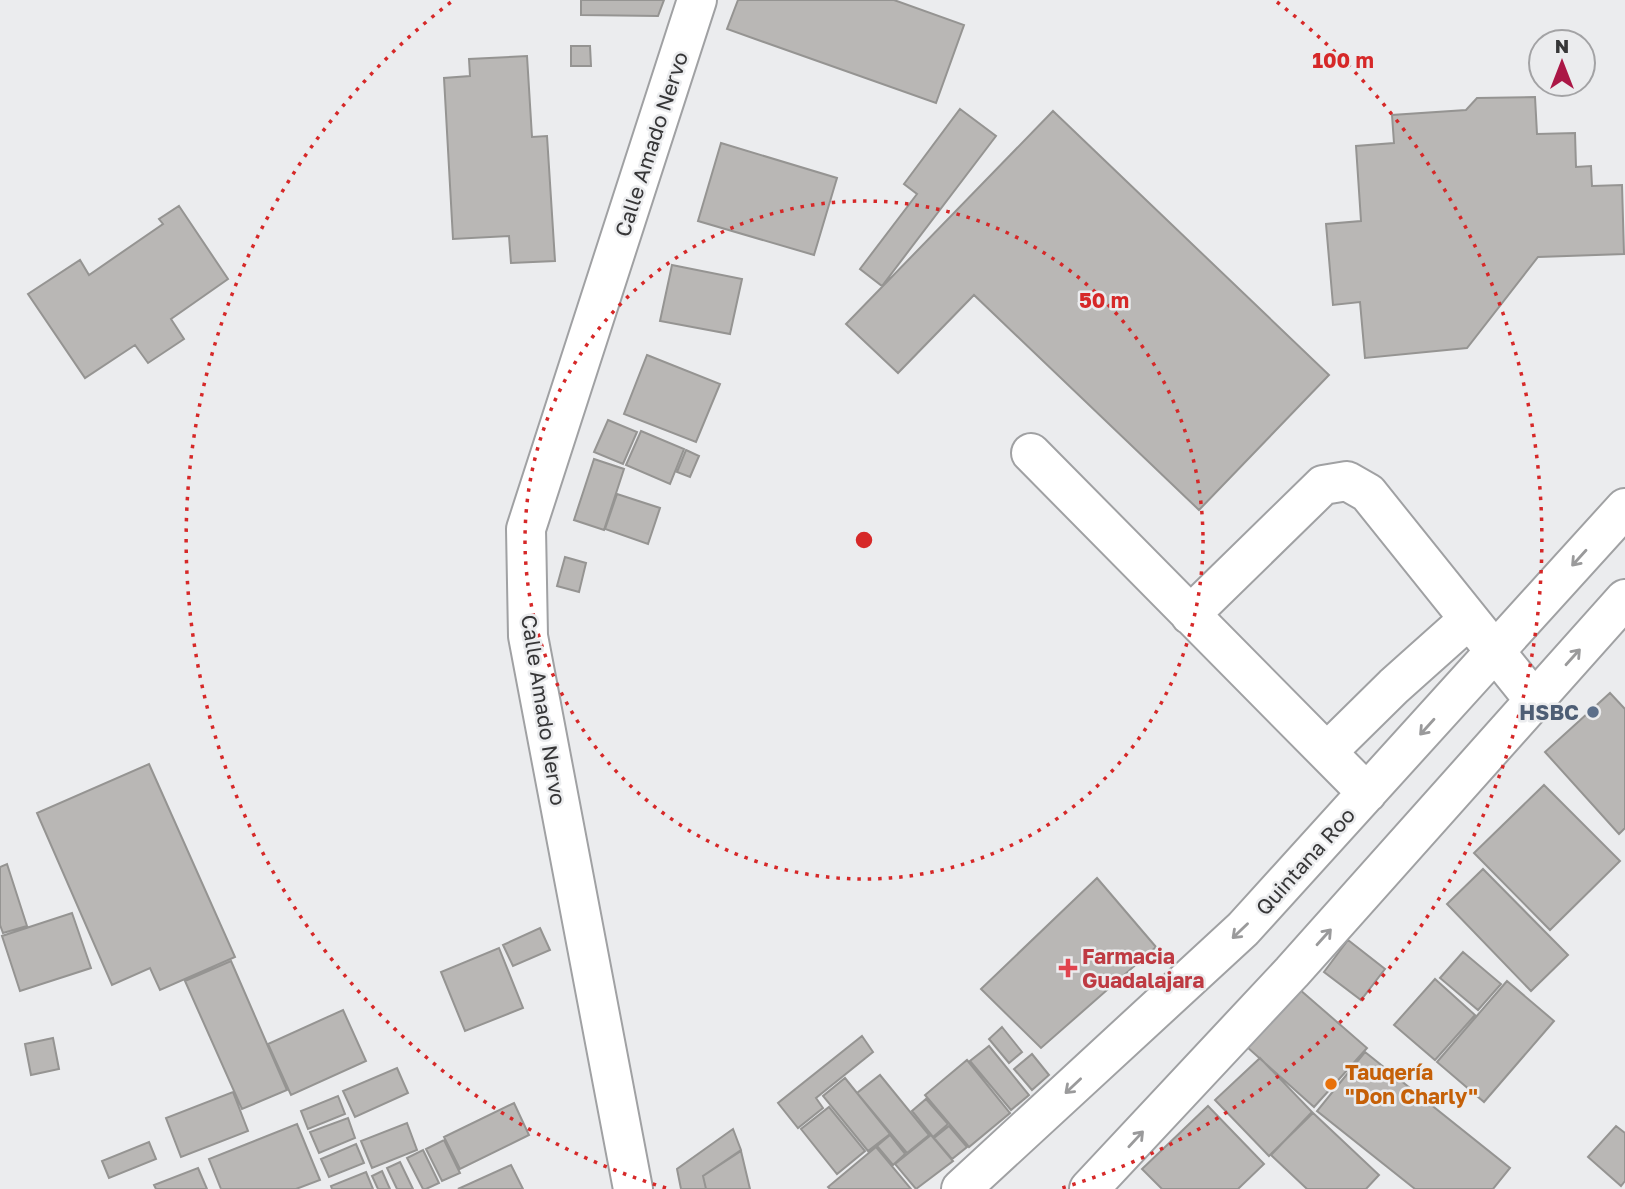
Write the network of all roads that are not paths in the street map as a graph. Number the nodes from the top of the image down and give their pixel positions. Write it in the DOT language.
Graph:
graph roads {
  1 [pos="697,0"];
  2 [pos="1031,453"];
  3 [pos="1625,508"];
  4 [pos="1625,599"];
  5 [pos="1190,615"];
  6 [pos="1469,620"];
  7 [pos="1495,652"];
  8 [pos="1535,701"];
  9 [pos="1326,752"];
  10 [pos="1367,793"];
  11 [pos="633,1189"];
  12 [pos="961,1189"];
  13 [pos="1089,1189"];
  1 -- 11 [label="street, Calle Amado Nervo"];
  2 -- 5 [label="street"];
  3 -- 7 [label="street, Quintana Roo, one-way"];
  8 -- 4 [label="street, one-way"];
  5 -- 6 [label="street"];
  5 -- 9 [label="street"];
  6 -- 7 [label="street"];
  6 -- 9 [label="street"];
  7 -- 8 [label="street"];
  7 -- 10 [label="street, Quintana Roo, one-way"];
  13 -- 8 [label="street, one-way"];
  9 -- 10 [label="street"];
  10 -- 12 [label="street, Quintana Roo, one-way"];
}
